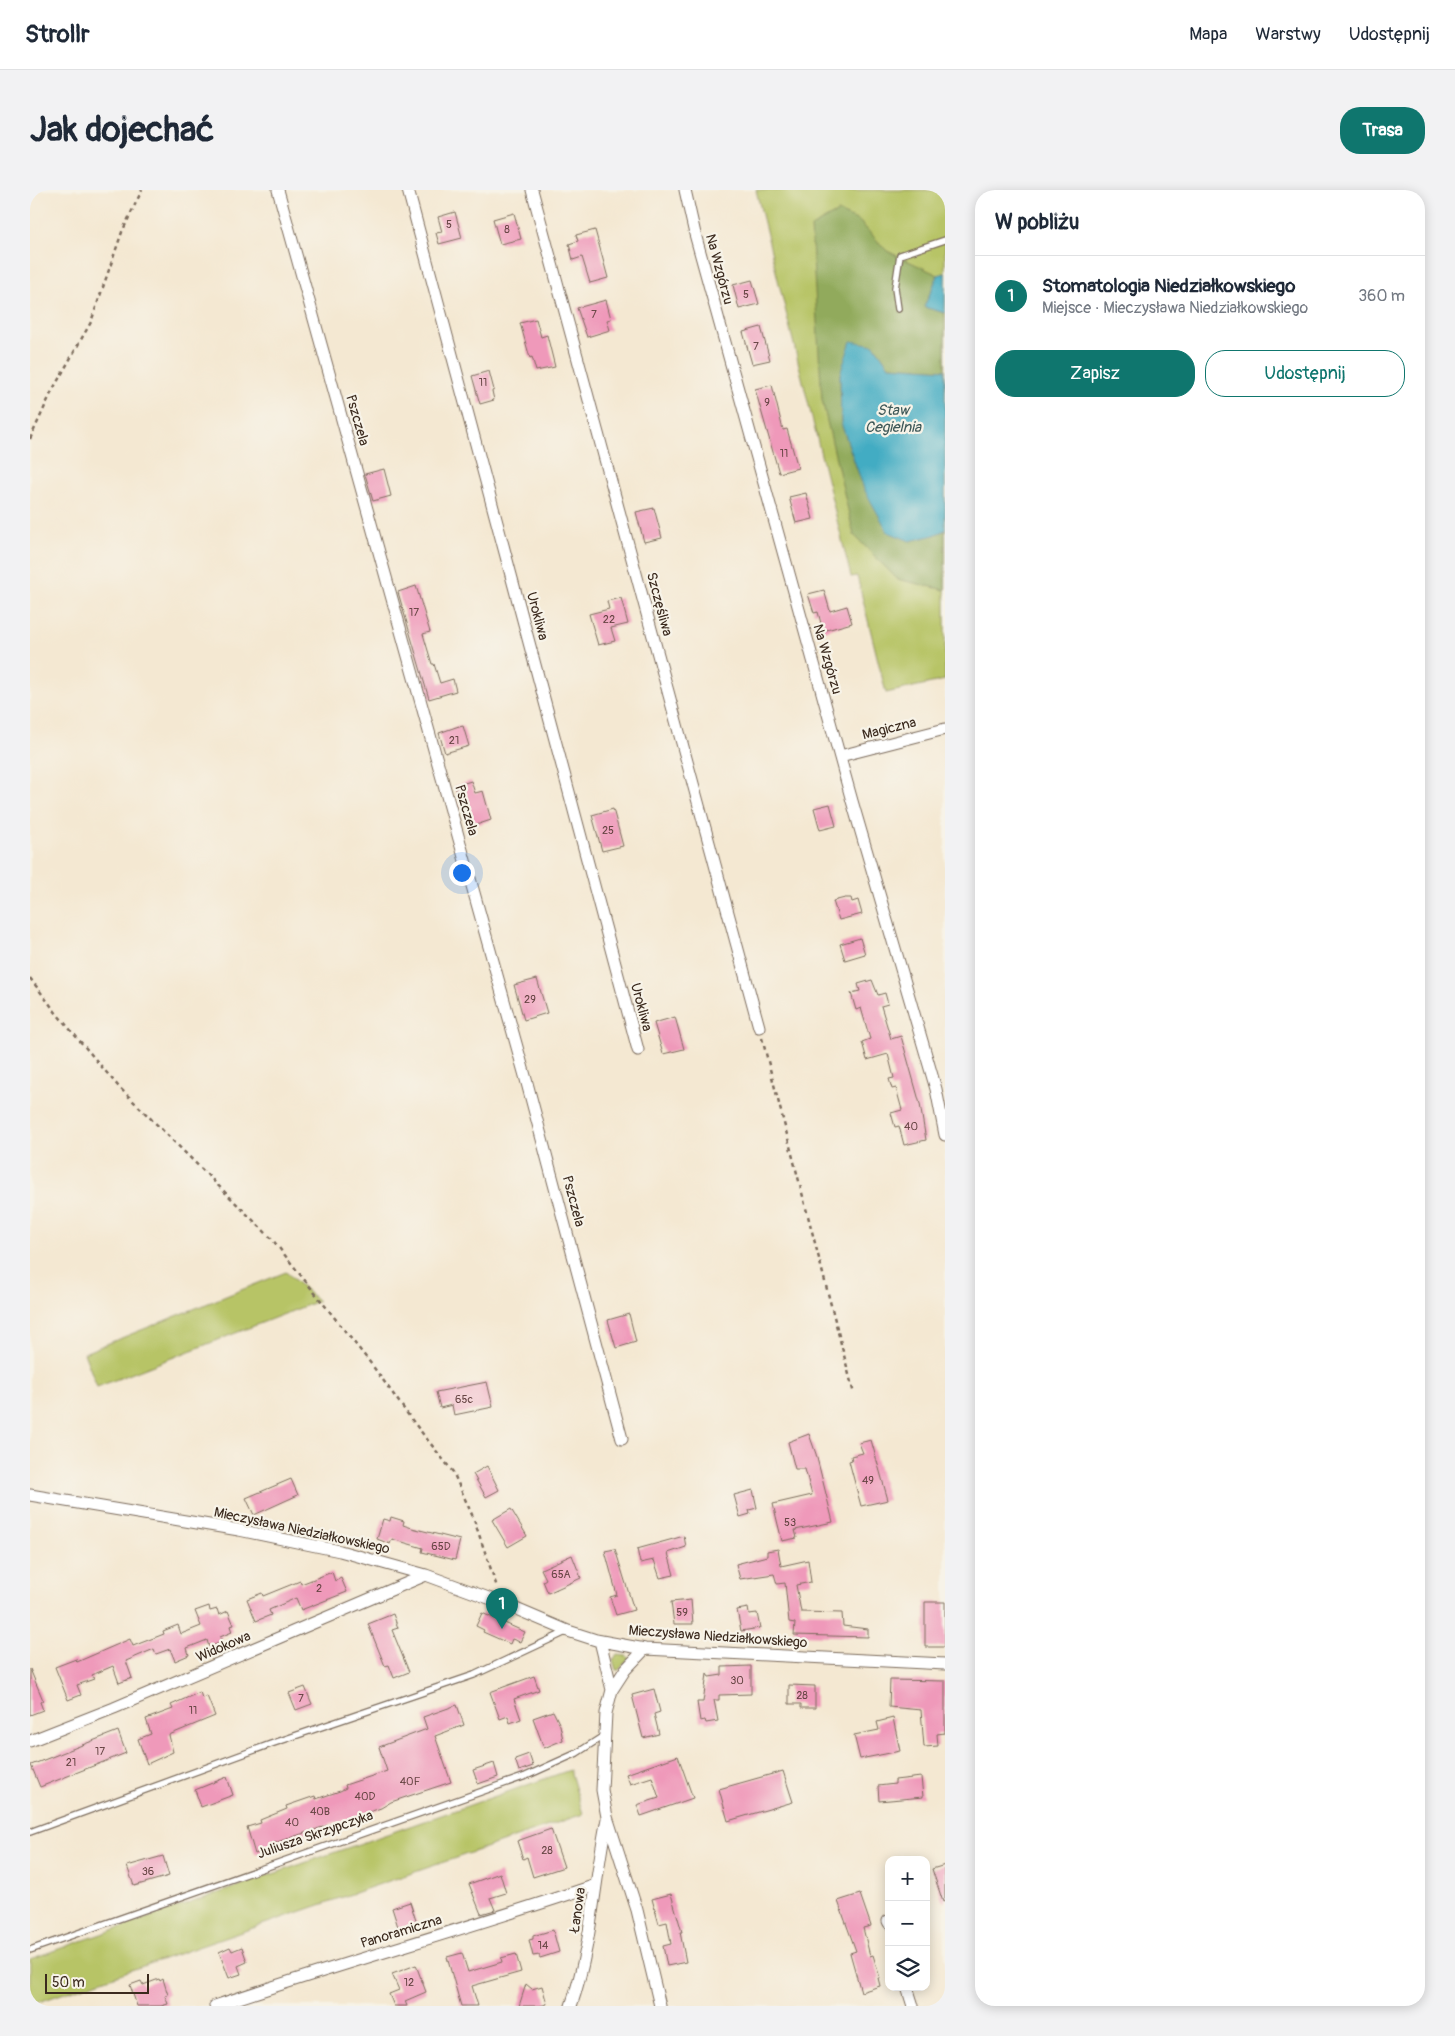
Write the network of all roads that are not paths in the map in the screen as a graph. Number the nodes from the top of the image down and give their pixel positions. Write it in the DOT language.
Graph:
graph roads {
  1 [pos="278,190"];
  2 [pos="408,190"];
  3 [pos="532,190"];
  4 [pos="685,190"];
  5 [pos="945,240"];
  6 [pos="898,309"];
  7 [pos="945,729"];
  8 [pos="840,756"];
  9 [pos="759,1027"];
  10 [pos="638,1050"];
  11 [pos="945,1135"];
  12 [pos="622,1440"];
  13 [pos="30,1495"];
  14 [pos="426,1576"];
  15 [pos="568,1631"];
  16 [pos="600,1641"];
  17 [pos="645,1649"];
  18 [pos="945,1664"];
  19 [pos="612,1690"];
  20 [pos="605,1736"];
  21 [pos="30,1741"];
  22 [pos="607,1817"];
  23 [pos="30,1832"];
  24 [pos="596,1885"];
  25 [pos="30,1950"];
  26 [pos="908,1991"];
  27 [pos="215,2006"];
  28 [pos="571,2006"];
  29 [pos="660,2006"];
  30 [pos="913,2006"];
  1 -- 12 [label="street, Pszczela"];
  2 -- 10 [label="street, Urokliwa"];
  3 -- 9 [label="street, Szczęśliwa"];
  4 -- 8 [label="street, Na Wzgórzu"];
  5 -- 6 [label="lane"];
  7 -- 8 [label="street, Magiczna"];
  8 -- 11 [label="street, Na Wzgórzu"];
  13 -- 14 [label="street, Mieczysława Niedziałkowskiego"];
  14 -- 15 [label="street, Mieczysława Niedziałkowskiego"];
  14 -- 21 [label="street, Widokowa"];
  15 -- 16 [label="street, Mieczysława Niedziałkowskiego"];
  15 -- 23 [label="lane"];
  16 -- 17 [label="street, Mieczysława Niedziałkowskiego"];
  16 -- 19 [label="street"];
  17 -- 18 [label="street, Mieczysława Niedziałkowskiego"];
  17 -- 19 [label="street"];
  19 -- 20 [label="street"];
  20 -- 22 [label="street"];
  20 -- 25 [label="lane, Juliusza Skrzypczyka"];
  22 -- 24 [label="street, Łanowa"];
  22 -- 29 [label="street"];
  24 -- 27 [label="street, Panoramiczna"];
  24 -- 28 [label="street, Łanowa"];
  26 -- 30 [label="street"];
}
